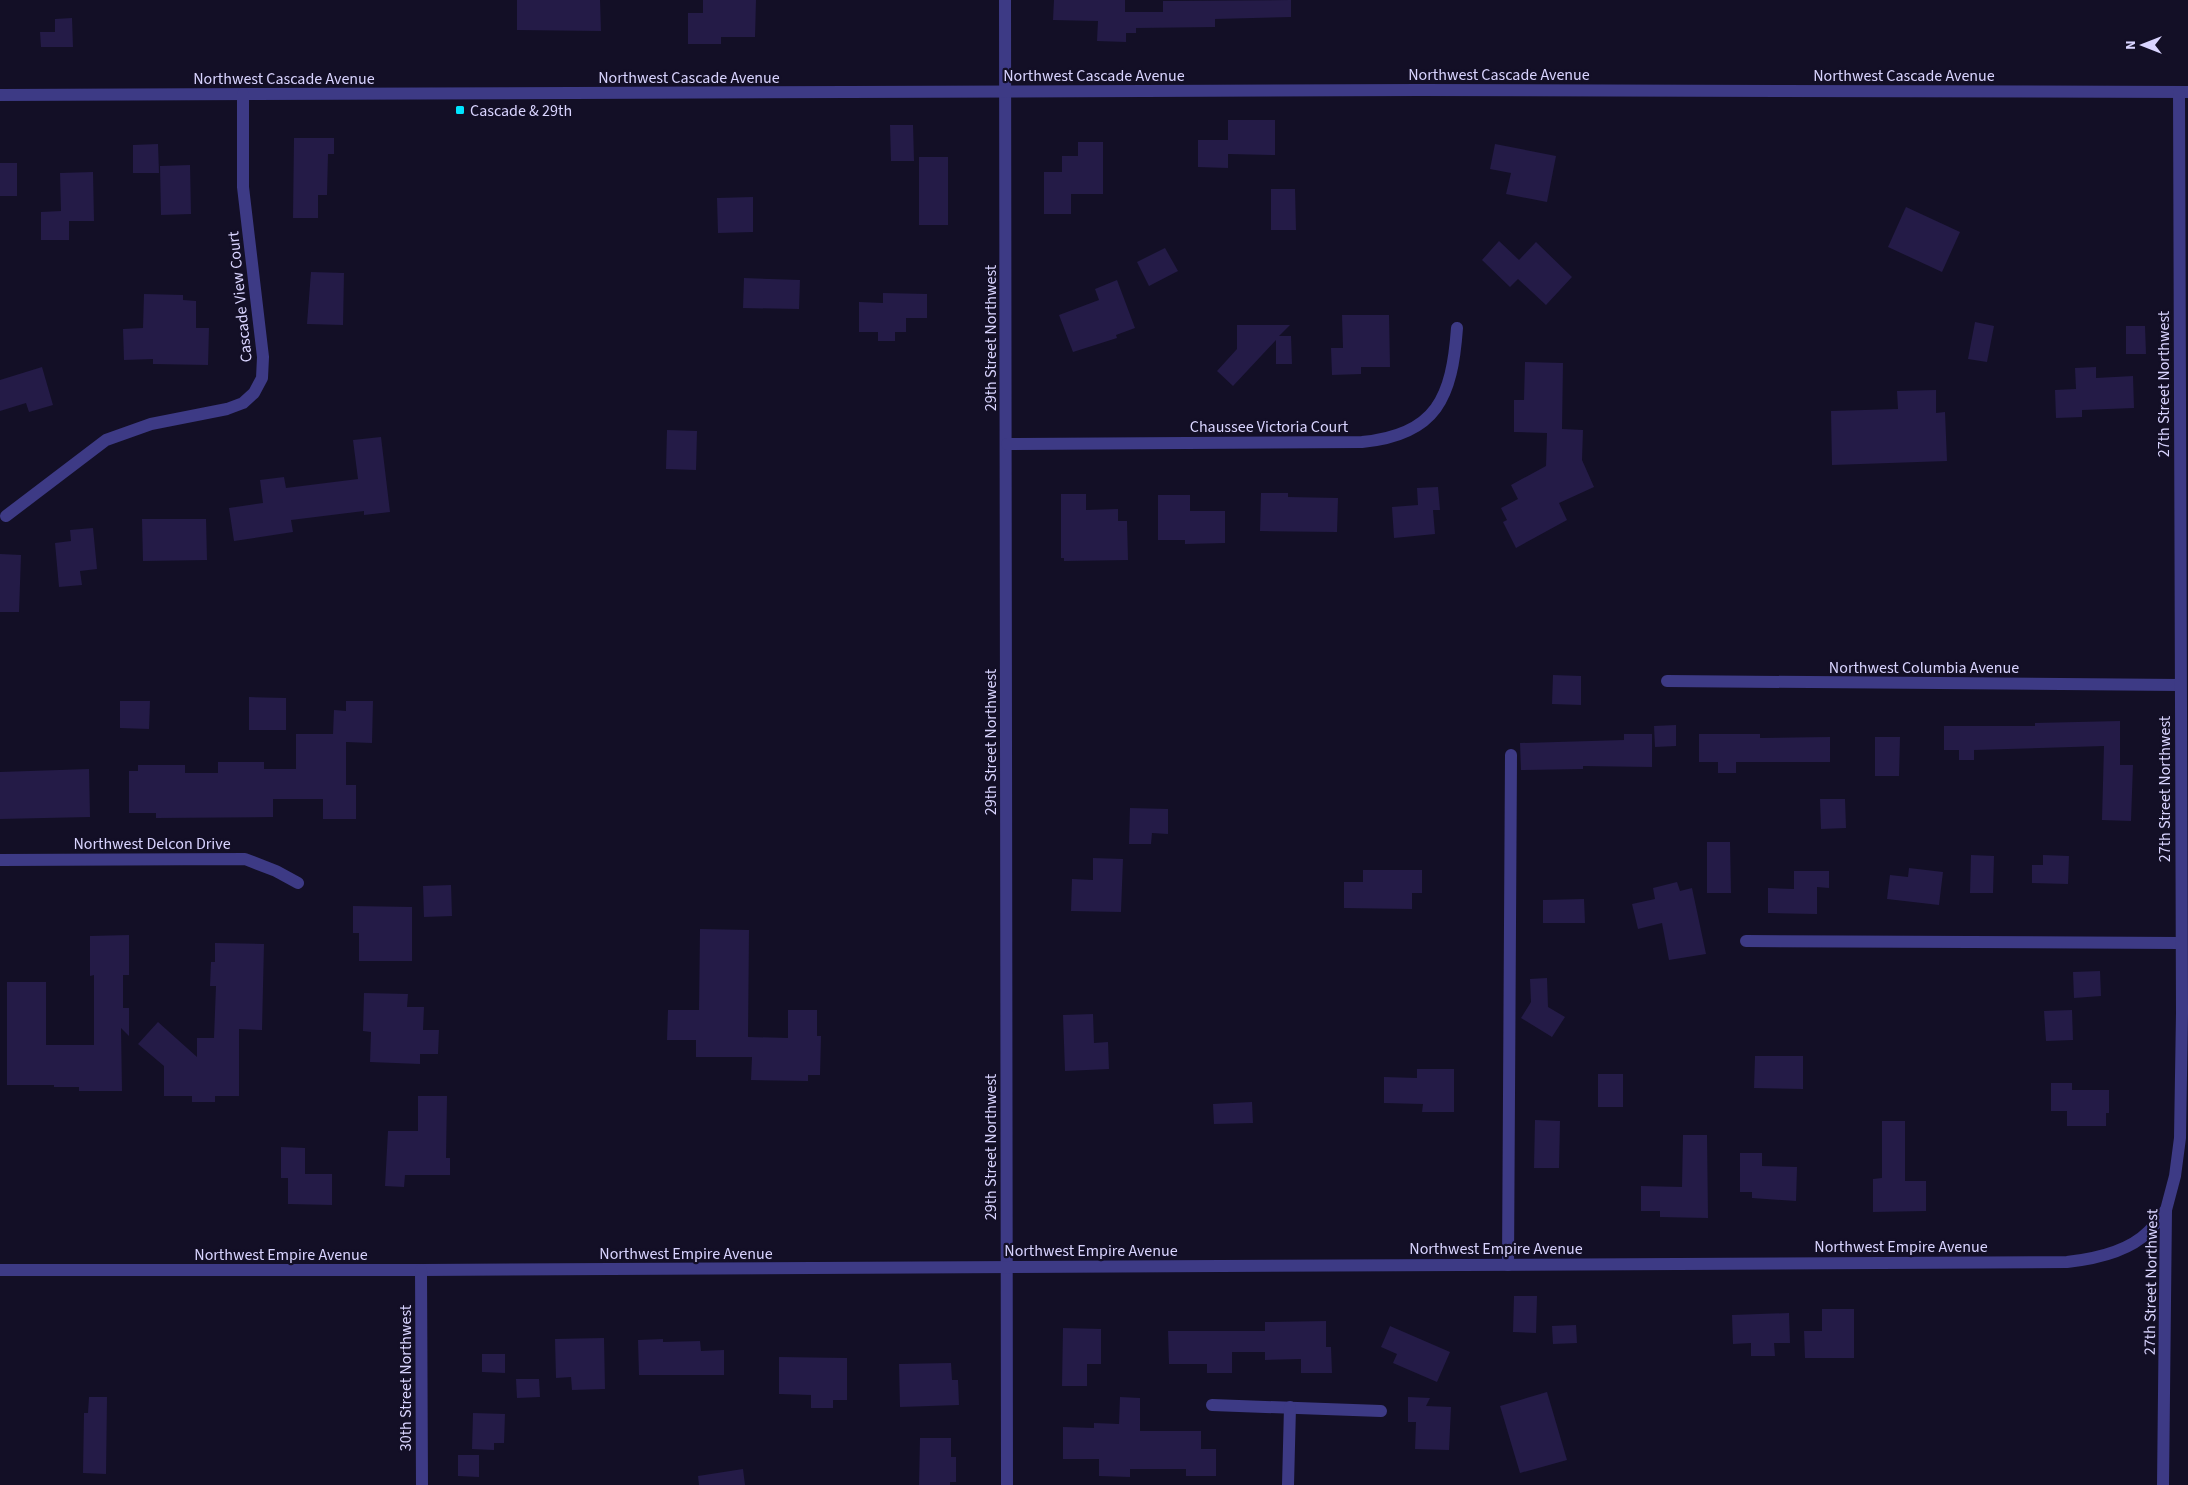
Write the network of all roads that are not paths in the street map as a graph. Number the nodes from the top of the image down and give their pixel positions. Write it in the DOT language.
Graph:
graph roads {
  1 [pos="1005,0"];
  2 [pos="1004,91"];
  3 [pos="2184,92"];
  4 [pos="243,94"];
  5 [pos="0,95"];
  6 [pos="1457,328"];
  7 [pos="1007,444"];
  8 [pos="6,516"];
  9 [pos="2184,671"];
  10 [pos="1667,681"];
  11 [pos="2180,685"];
  12 [pos="1511,755"];
  13 [pos="0,860"];
  14 [pos="298,883"];
  15 [pos="1746,941"];
  16 [pos="2180,943"];
  17 [pos="2166,1210"];
  18 [pos="1508,1264"];
  19 [pos="1006,1267"];
  20 [pos="0,1270"];
  21 [pos="421,1270"];
  22 [pos="1212,1405"];
  23 [pos="1290,1407"];
  24 [pos="1381,1411"];
  25 [pos="422,1485"];
  26 [pos="1007,1485"];
  27 [pos="1288,1485"];
  28 [pos="2163,1485"];
  1 -- 2 [label="street, 29th Street Northwest"];
  2 -- 3 [label="street, Northwest Cascade Avenue"];
  2 -- 4 [label="street, Northwest Cascade Avenue"];
  2 -- 7 [label="street, 29th Street Northwest"];
  3 -- 9 [label="street, 27th Street Northwest"];
  4 -- 5 [label="street, Northwest Cascade Avenue"];
  4 -- 8 [label="street, Cascade View Court"];
  6 -- 7 [label="street, Chaussee Victoria Court"];
  7 -- 19 [label="street, 29th Street Northwest"];
  9 -- 11 [label="street, 27th Street Northwest"];
  10 -- 11 [label="street, Northwest Columbia Avenue"];
  11 -- 16 [label="street, 27th Street Northwest"];
  12 -- 18 [label="street"];
  13 -- 14 [label="street, Northwest Delcon Drive"];
  15 -- 16 [label="street"];
  16 -- 17 [label="street, 27th Street Northwest"];
  17 -- 18 [label="street, Northwest Empire Avenue"];
  17 -- 28 [label="street, 27th Street Northwest"];
  18 -- 19 [label="street, Northwest Empire Avenue"];
  19 -- 21 [label="street, Northwest Empire Avenue"];
  19 -- 26 [label="street, 29th Street Northwest"];
  20 -- 21 [label="street, Northwest Empire Avenue"];
  21 -- 25 [label="street, 30th Street Northwest"];
  22 -- 23 [label="street"];
  23 -- 24 [label="street"];
  23 -- 27 [label="street"];
}
